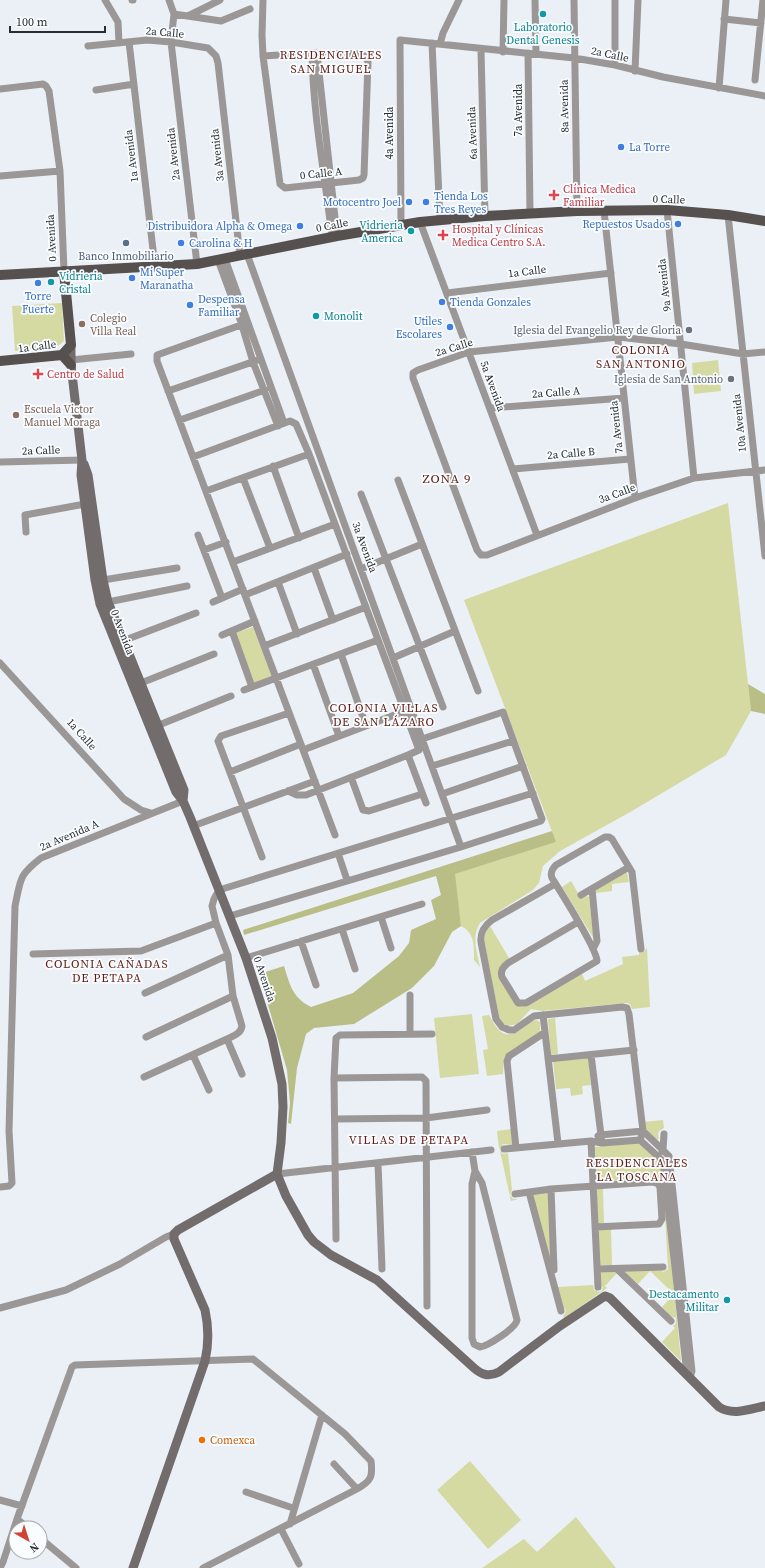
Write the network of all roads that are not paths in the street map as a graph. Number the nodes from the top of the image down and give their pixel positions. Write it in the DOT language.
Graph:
graph roads {
  1 [pos="105,0"];
  2 [pos="169,0"];
  3 [pos="220,0"];
  4 [pos="264,0"];
  5 [pos="459,0"];
  6 [pos="504,0"];
  7 [pos="535,0"];
  8 [pos="574,0"];
  9 [pos="615,0"];
  10 [pos="638,0"];
  11 [pos="726,0"];
  12 [pos="763,0"];
  13 [pos="250,9"];
  14 [pos="174,14"];
  15 [pos="188,16"];
  16 [pos="724,19"];
  17 [pos="761,23"];
  18 [pos="400,40"];
  19 [pos="129,42"];
  20 [pos="171,42"];
  21 [pos="119,43"];
  22 [pos="436,44"];
  23 [pos="88,46"];
  24 [pos="480,50"];
  25 [pos="503,52"];
  26 [pos="214,53"];
  27 [pos="532,53"];
  28 [pos="314,54"];
  29 [pos="263,56"];
  30 [pos="574,58"];
  31 [pos="615,65"];
  32 [pos="635,71"];
  33 [pos="755,80"];
  34 [pos="134,84"];
  35 [pos="719,88"];
  36 [pos="0,89"];
  37 [pos="96,90"];
  38 [pos="765,96"];
  39 [pos="60,171"];
  40 [pos="364,175"];
  41 [pos="0,176"];
  42 [pos="328,183"];
  43 [pos="667,210"];
  44 [pos="577,211"];
  45 [pos="604,211"];
  46 [pos="530,214"];
  47 [pos="728,215"];
  48 [pos="485,216"];
  49 [pos="440,220"];
  50 [pos="765,221"];
  51 [pos="420,222"];
  52 [pos="401,225"];
  53 [pos="335,236"];
  54 [pos="243,255"];
  55 [pos="222,260"];
  56 [pos="196,264"];
  57 [pos="155,267"];
  58 [pos="64,271"];
  59 [pos="611,273"];
  60 [pos="0,275"];
  61 [pos="447,293"];
  62 [pos="242,325"];
  63 [pos="618,337"];
  64 [pos="681,344"];
  65 [pos="71,345"];
  66 [pos="469,352"];
  67 [pos="765,352"];
  68 [pos="131,354"];
  69 [pos="744,354"];
  70 [pos="62,355"];
  71 [pos="261,359"];
  72 [pos="0,361"];
  73 [pos="253,362"];
  74 [pos="71,363"];
  75 [pos="265,390"];
  76 [pos="168,391"];
  77 [pos="624,398"];
  78 [pos="490,408"];
  79 [pos="180,420"];
  80 [pos="281,425"];
  81 [pos="309,454"];
  82 [pos="194,457"];
  83 [pos="630,459"];
  84 [pos="82,460"];
  85 [pos="0,462"];
  86 [pos="273,466"];
  87 [pos="512,469"];
  88 [pos="765,470"];
  89 [pos="755,471"];
  90 [pos="243,478"];
  91 [pos="694,478"];
  92 [pos="398,480"];
  93 [pos="206,491"];
  94 [pos="361,494"];
  95 [pos="635,498"];
  96 [pos="85,504"];
  97 [pos="335,524"];
  98 [pos="26,532"];
  99 [pos="198,535"];
  100 [pos="537,535"];
  101 [pos="298,538"];
  102 [pos="226,542"];
  103 [pos="422,544"];
  104 [pos="270,548"];
  105 [pos="204,550"];
  106 [pos="348,554"];
  107 [pos="481,555"];
  108 [pos="765,556"];
  109 [pos="386,559"];
  110 [pos="233,562"];
  111 [pos="177,568"];
  112 [pos="314,568"];
  113 [pos="361,569"];
  114 [pos="103,580"];
  115 [pos="278,582"];
  116 [pos="187,586"];
  117 [pos="244,592"];
  118 [pos="222,598"];
  119 [pos="108,602"];
  120 [pos="213,602"];
  121 [pos="366,607"];
  122 [pos="196,614"];
  123 [pos="333,620"];
  124 [pos="255,621"];
  125 [pos="232,631"];
  126 [pos="455,631"];
  127 [pos="297,634"];
  128 [pos="222,635"];
  129 [pos="378,640"];
  130 [pos="119,642"];
  131 [pos="264,646"];
  132 [pos="420,646"];
  133 [pos="214,654"];
  134 [pos="341,654"];
  135 [pos="393,658"];
  136 [pos="0,663"];
  137 [pos="313,664"];
  138 [pos="276,678"];
  139 [pos="141,683"];
  140 [pos="252,687"];
  141 [pos="244,690"];
  142 [pos="478,691"];
  143 [pos="231,696"];
  144 [pos="443,707"];
  145 [pos="405,711"];
  146 [pos="289,713"];
  147 [pos="366,726"];
  148 [pos="154,727"];
  149 [pos="339,736"];
  150 [pos="422,738"];
  151 [pos="514,741"];
  152 [pos="302,747"];
  153 [pos="408,755"];
  154 [pos="432,766"];
  155 [pos="523,766"];
  156 [pos="230,772"];
  157 [pos="351,776"];
  158 [pos="315,781"];
  159 [pos="318,789"];
  160 [pos="288,791"];
  161 [pos="533,793"];
  162 [pos="422,794"];
  163 [pos="442,794"];
  164 [pos="184,801"];
  165 [pos="426,803"];
  166 [pos="243,806"];
  167 [pos="151,813"];
  168 [pos="451,818"];
  169 [pos="193,826"];
  170 [pos="335,835"];
  171 [pos="461,847"];
  172 [pos="338,853"];
  173 [pos="262,858"];
  174 [pos="629,867"];
  175 [pos="347,880"];
  176 [pos="555,884"];
  177 [pos="592,889"];
  178 [pos="219,890"];
  179 [pos="581,895"];
  180 [pos="422,904"];
  181 [pos="230,916"];
  182 [pos="382,917"];
  183 [pos="578,922"];
  184 [pos="216,923"];
  185 [pos="342,929"];
  186 [pos="301,941"];
  187 [pos="391,948"];
  188 [pos="593,949"];
  189 [pos="640,949"];
  190 [pos="33,954"];
  191 [pos="228,955"];
  192 [pos="246,958"];
  193 [pos="355,969"];
  194 [pos="316,985"];
  195 [pos="145,993"];
  196 [pos="410,995"];
  197 [pos="233,996"];
  198 [pos="543,1015"];
  199 [pos="544,1033"];
  200 [pos="410,1034"];
  201 [pos="432,1034"];
  202 [pos="146,1036"];
  203 [pos="227,1039"];
  204 [pos="634,1050"];
  205 [pos="193,1055"];
  206 [pos="591,1055"];
  207 [pos="548,1059"];
  208 [pos="242,1074"];
  209 [pos="144,1077"];
  210 [pos="334,1078"];
  211 [pos="209,1090"];
  212 [pos="487,1110"];
  213 [pos="426,1118"];
  214 [pos="334,1119"];
  215 [pos="643,1131"];
  216 [pos="664,1134"];
  217 [pos="600,1135"];
  218 [pos="640,1140"];
  219 [pos="591,1141"];
  220 [pos="558,1143"];
  221 [pos="602,1143"];
  222 [pos="516,1148"];
  223 [pos="504,1149"];
  224 [pos="491,1150"];
  225 [pos="664,1150"];
  226 [pos="472,1152"];
  227 [pos="658,1156"];
  228 [pos="426,1158"];
  229 [pos="378,1163"];
  230 [pos="335,1167"];
  231 [pos="475,1171"];
  232 [pos="277,1174"];
  233 [pos="593,1186"];
  234 [pos="0,1187"];
  235 [pos="551,1189"];
  236 [pos="529,1192"];
  237 [pos="515,1194"];
  238 [pos="595,1227"];
  239 [pos="174,1234"];
  240 [pos="336,1239"];
  241 [pos="663,1267"];
  242 [pos="597,1269"];
  243 [pos="617,1269"];
  244 [pos="382,1270"];
  245 [pos="554,1282"];
  246 [pos="598,1287"];
  247 [pos="427,1306"];
  248 [pos="0,1308"];
  249 [pos="561,1311"];
  250 [pos="671,1321"];
  251 [pos="205,1361"];
  252 [pos="687,1375"];
  253 [pos="765,1406"];
  254 [pos="322,1415"];
  255 [pos="334,1464"];
  256 [pos="357,1489"];
  257 [pos="246,1492"];
  258 [pos="0,1500"];
  259 [pos="22,1506"];
  260 [pos="293,1508"];
  261 [pos="17,1519"];
  262 [pos="290,1524"];
  263 [pos="281,1528"];
  264 [pos="48,1545"];
  265 [pos="299,1564"];
  266 [pos="0,1568"];
  267 [pos="76,1568"];
  268 [pos="133,1568"];
  269 [pos="203,1568"];
  1 -- 21 [label="street"];
  2 -- 14 [label="street"];
  3 -- 15 [label="street"];
  4 -- 29 [label="street"];
  5 -- 22 [label="street"];
  6 -- 25 [label="street"];
  7 -- 27 [label="street, 7a Avenida"];
  8 -- 30 [label="street, 8a Avenida"];
  9 -- 31 [label="street"];
  10 -- 32 [label="street"];
  11 -- 16 [label="street"];
  12 -- 17 [label="street"];
  13 -- 15 [label="street"];
  14 -- 15 [label="street"];
  14 -- 20 [label="street, 2a Avenida"];
  16 -- 17 [label="street"];
  16 -- 35 [label="street"];
  17 -- 33 [label="street"];
  18 -- 22 [label="street, 2a Calle"];
  18 -- 52 [label="street, 4a Avenida"];
  19 -- 20 [label="street, 2a Calle"];
  19 -- 21 [label="street, 2a Calle"];
  19 -- 34 [label="street, 1a Avenida"];
  20 -- 26 [label="street, 2a Calle"];
  20 -- 56 [label="street, 2a Avenida"];
  21 -- 23 [label="street, 2a Calle"];
  22 -- 24 [label="street, 2a Calle"];
  22 -- 49 [label="street"];
  24 -- 25 [label="street, 2a Calle"];
  24 -- 48 [label="street, 6a Avenida"];
  25 -- 27 [label="street, 2a Calle"];
  26 -- 54 [label="street, 3a Avenida"];
  27 -- 30 [label="street, 2a Calle"];
  27 -- 46 [label="street, 7a Avenida"];
  28 -- 29 [label="street"];
  28 -- 40 [label="street, 4a Avenida"];
  28 -- 42 [label="street"];
  29 -- 42 [label="street, 0 Calle A"];
  30 -- 31 [label="street, 2a Calle"];
  30 -- 44 [label="street, 8a Avenida"];
  31 -- 32 [label="street, 2a Calle"];
  32 -- 35 [label="street, 2a Calle"];
  34 -- 37 [label="street"];
  34 -- 57 [label="street, 1a Avenida"];
  35 -- 38 [label="street, 2a Calle"];
  36 -- 39 [label="street, 0 Avenida"];
  39 -- 41 [label="street"];
  39 -- 58 [label="street, 0 Avenida"];
  40 -- 42 [label="street, 0 Calle A"];
  42 -- 53 [label="street"];
  43 -- 45 [label="main road, 0 Calle"];
  43 -- 47 [label="main road, 0 Calle"];
  43 -- 64 [label="street, 9a Avenida"];
  44 -- 45 [label="main road, 0 Calle"];
  44 -- 46 [label="main road, 0 Calle"];
  45 -- 59 [label="street, 7a Avenida"];
  46 -- 48 [label="main road, 0 Calle"];
  47 -- 50 [label="main road, 0 Calle"];
  47 -- 69 [label="street, 10a Avenida"];
  48 -- 49 [label="main road, 0 Calle"];
  49 -- 51 [label="main road, 0 Calle"];
  51 -- 52 [label="main road, 0 Calle"];
  51 -- 61 [label="street, 5a Avenida"];
  52 -- 53 [label="main road, 0 Calle"];
  53 -- 54 [label="main road, 0 Calle"];
  54 -- 55 [label="main road, 0 Calle"];
  54 -- 113 [label="street, 3a Avenida"];
  55 -- 56 [label="main road, 0 Calle"];
  55 -- 62 [label="street"];
  55 -- 71 [label="street"];
  56 -- 57 [label="main road, 0 Calle"];
  57 -- 58 [label="main road, 0 Calle"];
  58 -- 60 [label="main road, 0 Calle"];
  58 -- 65 [label="main road, 0 Avenida"];
  59 -- 61 [label="street, 1a Calle"];
  59 -- 63 [label="street, 7a Avenida"];
  61 -- 66 [label="street, 5a Avenida"];
  62 -- 73 [label="street"];
  62 -- 76 [label="street"];
  63 -- 64 [label="street, 2a Calle"];
  63 -- 66 [label="street, 2a Calle"];
  63 -- 77 [label="street, 7a Avenida"];
  64 -- 69 [label="street, 2a Calle"];
  64 -- 91 [label="street, 9a Avenida"];
  65 -- 70 [label="main road, 1a Calle"];
  65 -- 74 [label="main road, 0 Avenida"];
  66 -- 78 [label="street, 5a Avenida"];
  66 -- 107 [label="street, 2a Calle"];
  67 -- 69 [label="street, 2a Calle"];
  68 -- 74 [label="street"];
  69 -- 89 [label="street, 10a Avenida"];
  70 -- 72 [label="main road, 1a Calle"];
  70 -- 74 [label="main road"];
  71 -- 73 [label="street"];
  71 -- 80 [label="street"];
  73 -- 75 [label="street"];
  73 -- 76 [label="street"];
  74 -- 84 [label="main road, 0 Avenida"];
  75 -- 79 [label="street"];
  75 -- 80 [label="street"];
  76 -- 79 [label="street"];
  77 -- 78 [label="street, 2a Calle A"];
  77 -- 83 [label="street, 7a Avenida"];
  78 -- 87 [label="street, 5a Avenida"];
  79 -- 82 [label="street"];
  80 -- 81 [label="street"];
  80 -- 82 [label="street"];
  81 -- 86 [label="street"];
  81 -- 97 [label="street"];
  82 -- 93 [label="street"];
  83 -- 87 [label="street, 2a Calle B"];
  83 -- 95 [label="street, 7a Avenida"];
  84 -- 85 [label="street, 2a Calle"];
  84 -- 96 [label="main road, 0 Avenida"];
  84 -- 114 [label="main road, 0 Avenida"];
  86 -- 90 [label="street"];
  86 -- 101 [label="street"];
  87 -- 100 [label="street, 5a Avenida"];
  88 -- 89 [label="street, 3a Calle"];
  89 -- 91 [label="street, 3a Calle"];
  89 -- 108 [label="street, 10a Avenida"];
  90 -- 93 [label="street"];
  90 -- 104 [label="street"];
  91 -- 95 [label="street, 3a Calle"];
  92 -- 103 [label="street"];
  93 -- 102 [label="street"];
  94 -- 109 [label="street"];
  95 -- 100 [label="street, 3a Calle"];
  96 -- 98 [label="street"];
  96 -- 130 [label="main road, 0 Avenida"];
  97 -- 101 [label="street"];
  97 -- 106 [label="street"];
  99 -- 105 [label="street"];
  100 -- 107 [label="street, 3a Calle"];
  101 -- 104 [label="street"];
  102 -- 105 [label="street"];
  102 -- 110 [label="street"];
  103 -- 109 [label="street"];
  103 -- 126 [label="street"];
  104 -- 110 [label="street"];
  105 -- 118 [label="street"];
  106 -- 112 [label="street"];
  106 -- 121 [label="street"];
  109 -- 113 [label="street"];
  109 -- 132 [label="street"];
  110 -- 117 [label="street"];
  111 -- 114 [label="street"];
  112 -- 115 [label="street"];
  112 -- 123 [label="street"];
  113 -- 135 [label="street, 3a Avenida"];
  114 -- 119 [label="main road, 0 Avenida"];
  115 -- 117 [label="street"];
  115 -- 127 [label="street"];
  116 -- 119 [label="street"];
  117 -- 118 [label="street"];
  117 -- 124 [label="street"];
  118 -- 120 [label="street"];
  119 -- 130 [label="main road, 0 Avenida"];
  121 -- 123 [label="street"];
  121 -- 129 [label="street"];
  122 -- 130 [label="street"];
  123 -- 127 [label="street"];
  124 -- 125 [label="street"];
  124 -- 131 [label="street"];
  125 -- 128 [label="street"];
  125 -- 140 [label="street"];
  126 -- 132 [label="street"];
  126 -- 142 [label="street"];
  127 -- 131 [label="street"];
  129 -- 134 [label="street"];
  129 -- 145 [label="street"];
  130 -- 139 [label="main road, 0 Avenida"];
  130 -- 148 [label="main road, 0 Avenida"];
  131 -- 138 [label="street"];
  132 -- 135 [label="street"];
  132 -- 144 [label="street"];
  133 -- 139 [label="street"];
  134 -- 137 [label="street"];
  134 -- 147 [label="street"];
  135 -- 150 [label="street, 3a Avenida"];
  136 -- 167 [label="street, 1a Calle"];
  137 -- 138 [label="street"];
  137 -- 149 [label="street"];
  138 -- 140 [label="street"];
  138 -- 146 [label="street"];
  139 -- 148 [label="main road, 0 Avenida"];
  140 -- 141 [label="street"];
  143 -- 148 [label="street"];
  145 -- 147 [label="street"];
  145 -- 153 [label="street"];
  146 -- 152 [label="street"];
  146 -- 156 [label="street"];
  147 -- 149 [label="street"];
  148 -- 164 [label="main road, 0 Avenida"];
  149 -- 152 [label="street"];
  150 -- 151 [label="street"];
  150 -- 154 [label="street, 3a Avenida"];
  151 -- 154 [label="street"];
  151 -- 155 [label="street"];
  152 -- 156 [label="street"];
  152 -- 158 [label="street"];
  153 -- 157 [label="street"];
  153 -- 162 [label="street"];
  154 -- 163 [label="street, 3a Avenida"];
  155 -- 161 [label="street"];
  155 -- 163 [label="street"];
  156 -- 166 [label="street"];
  157 -- 159 [label="street"];
  157 -- 162 [label="street"];
  158 -- 159 [label="street"];
  158 -- 160 [label="street"];
  159 -- 160 [label="street"];
  159 -- 170 [label="street"];
  160 -- 166 [label="street"];
  161 -- 168 [label="street"];
  161 -- 171 [label="street"];
  162 -- 165 [label="street"];
  163 -- 168 [label="street, 3a Avenida"];
  164 -- 167 [label="street, 2a Avenida A"];
  164 -- 169 [label="main road, 0 Avenida"];
  166 -- 169 [label="street"];
  166 -- 173 [label="street"];
  167 -- 234 [label="street, 2a Avenida A"];
  168 -- 171 [label="street, 3a Avenida"];
  168 -- 172 [label="street"];
  169 -- 178 [label="main road, 0 Avenida"];
  171 -- 175 [label="street"];
  172 -- 175 [label="street"];
  172 -- 178 [label="street"];
  174 -- 176 [label="street"];
  174 -- 177 [label="street"];
  174 -- 189 [label="street"];
  175 -- 181 [label="street"];
  176 -- 183 [label="street"];
  176 -- 198 [label="street"];
  177 -- 179 [label="street"];
  177 -- 188 [label="street"];
  178 -- 181 [label="main road, 0 Avenida"];
  178 -- 184 [label="street"];
  180 -- 182 [label="street"];
  181 -- 192 [label="main road, 0 Avenida"];
  182 -- 185 [label="street"];
  182 -- 187 [label="street"];
  183 -- 188 [label="street"];
  183 -- 188 [label="street"];
  184 -- 190 [label="street"];
  184 -- 191 [label="street"];
  185 -- 186 [label="street"];
  185 -- 193 [label="street"];
  186 -- 192 [label="street"];
  186 -- 194 [label="street"];
  191 -- 195 [label="street"];
  191 -- 197 [label="street"];
  192 -- 232 [label="main road, 0 Avenida"];
  196 -- 200 [label="street"];
  197 -- 202 [label="street"];
  197 -- 203 [label="street"];
  198 -- 199 [label="street"];
  198 -- 204 [label="street"];
  199 -- 207 [label="street"];
  199 -- 222 [label="street"];
  200 -- 201 [label="street"];
  200 -- 210 [label="street"];
  203 -- 205 [label="street"];
  203 -- 208 [label="street"];
  204 -- 206 [label="street"];
  204 -- 215 [label="street"];
  205 -- 209 [label="street"];
  205 -- 211 [label="street"];
  206 -- 207 [label="street"];
  206 -- 217 [label="street"];
  207 -- 220 [label="street"];
  210 -- 213 [label="street"];
  210 -- 214 [label="street"];
  212 -- 213 [label="street"];
  213 -- 214 [label="street"];
  213 -- 228 [label="street"];
  214 -- 230 [label="street"];
  215 -- 217 [label="street"];
  215 -- 218 [label="street"];
  215 -- 225 [label="street"];
  216 -- 225 [label="street"];
  217 -- 219 [label="street"];
  217 -- 221 [label="street"];
  218 -- 221 [label="street"];
  218 -- 227 [label="street"];
  219 -- 220 [label="street"];
  219 -- 221 [label="street"];
  219 -- 233 [label="street"];
  220 -- 222 [label="street"];
  222 -- 223 [label="street"];
  224 -- 226 [label="street"];
  225 -- 227 [label="street"];
  225 -- 252 [label="street"];
  226 -- 228 [label="street"];
  226 -- 231 [label="street"];
  227 -- 252 [label="street"];
  228 -- 229 [label="street"];
  228 -- 247 [label="street"];
  229 -- 230 [label="street"];
  229 -- 244 [label="street"];
  230 -- 232 [label="street"];
  230 -- 240 [label="street"];
  231 -- 231 [label="street"];
  232 -- 239 [label="main road"];
  232 -- 252 [label="main road"];
  233 -- 235 [label="street"];
  233 -- 238 [label="street"];
  233 -- 238 [label="street"];
  235 -- 236 [label="street"];
  235 -- 245 [label="street"];
  236 -- 237 [label="street"];
  236 -- 245 [label="street"];
  238 -- 242 [label="street"];
  239 -- 248 [label="street"];
  239 -- 251 [label="main road"];
  241 -- 243 [label="street"];
  242 -- 243 [label="street"];
  242 -- 246 [label="street"];
  243 -- 250 [label="street"];
  245 -- 249 [label="street"];
  251 -- 254 [label="street"];
  251 -- 259 [label="street"];
  251 -- 268 [label="main road"];
  252 -- 253 [label="main road"];
  254 -- 256 [label="street"];
  254 -- 260 [label="street"];
  255 -- 256 [label="street"];
  256 -- 262 [label="street"];
  257 -- 260 [label="street"];
  258 -- 259 [label="street"];
  259 -- 261 [label="street"];
  260 -- 262 [label="street"];
  261 -- 266 [label="street"];
  262 -- 263 [label="street"];
  263 -- 265 [label="street"];
  263 -- 269 [label="street"];
  264 -- 267 [label="street"];
}
